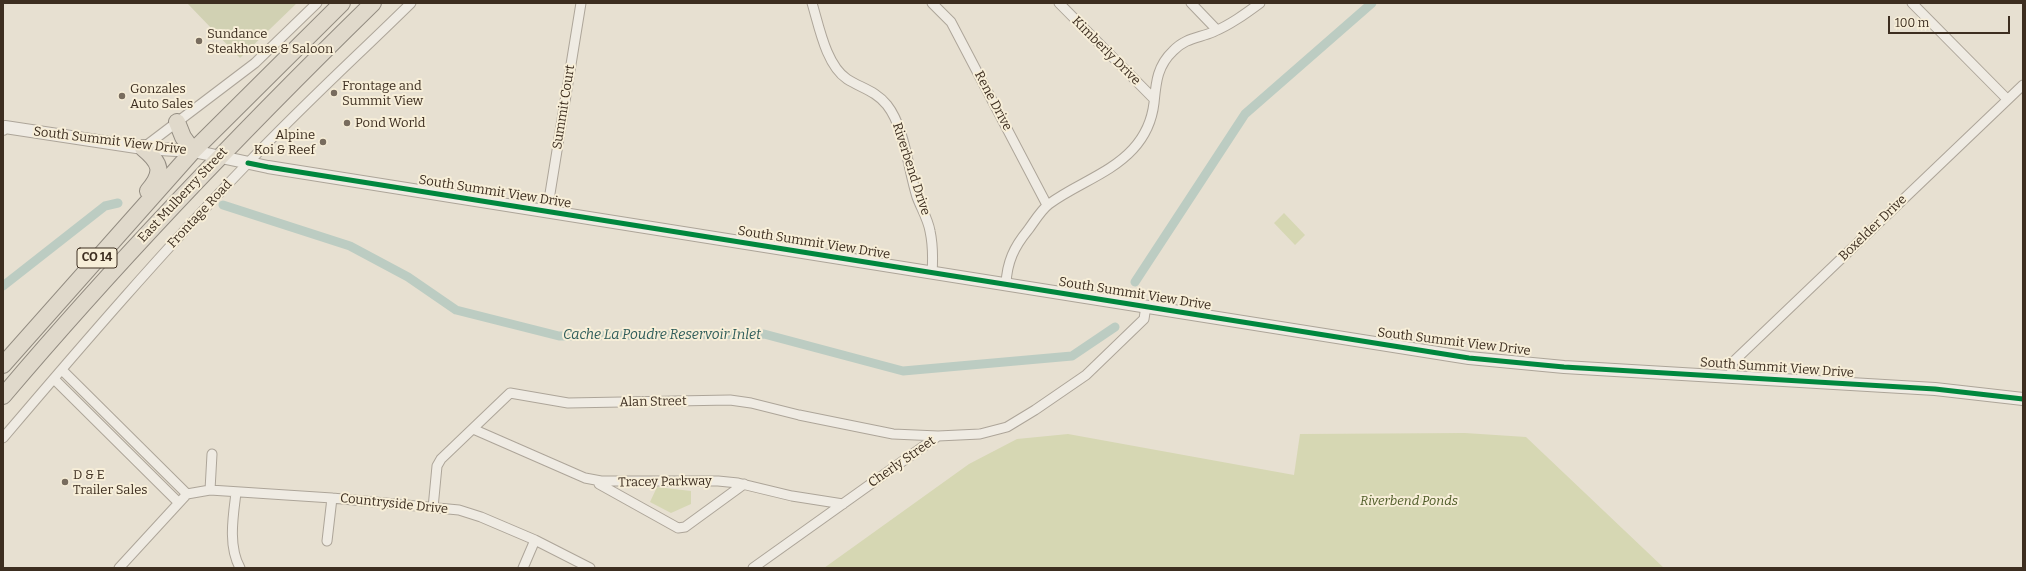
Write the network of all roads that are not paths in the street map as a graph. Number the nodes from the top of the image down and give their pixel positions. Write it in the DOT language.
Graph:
graph roads {
  1 [pos="317,3"];
  2 [pos="342,3"];
  3 [pos="373,3"];
  4 [pos="411,3"];
  5 [pos="581,3"];
  6 [pos="812,3"];
  7 [pos="932,3"];
  8 [pos="1058,3"];
  9 [pos="1191,3"];
  10 [pos="1260,3"];
  11 [pos="1912,3"];
  12 [pos="1217,30"];
  13 [pos="2023,85"];
  14 [pos="1154,99"];
  15 [pos="2007,99"];
  16 [pos="177,122"];
  17 [pos="4,127"];
  18 [pos="143,148"];
  19 [pos="193,151"];
  20 [pos="218,157"];
  21 [pos="248,163"];
  22 [pos="1047,204"];
  23 [pos="547,212"];
  24 [pos="118,234"];
  25 [pos="932,273"];
  26 [pos="1006,284"];
  27 [pos="1146,306"];
  28 [pos="3,366"];
  29 [pos="62,370"];
  30 [pos="1731,376"];
  31 [pos="54,379"];
  32 [pos="3,396"];
  33 [pos="2023,398"];
  34 [pos="473,428"];
  35 [pos="938,436"];
  36 [pos="3,438"];
  37 [pos="212,454"];
  38 [pos="585,478"];
  39 [pos="744,484"];
  40 [pos="210,490"];
  41 [pos="236,493"];
  42 [pos="187,494"];
  43 [pos="332,498"];
  44 [pos="178,502"];
  45 [pos="843,504"];
  46 [pos="433,508"];
  47 [pos="535,540"];
  48 [pos="327,541"];
  49 [pos="123,567"];
  50 [pos="240,568"];
  51 [pos="523,568"];
  52 [pos="590,568"];
  53 [pos="753,568"];
  1 -- 16 [label="street"];
  2 -- 19 [label="highway, East Mulberry Street / CO 14"];
  3 -- 20 [label="highway, East Mulberry Street / CO 14"];
  4 -- 21 [label="street, Frontage Road"];
  5 -- 23 [label="street, Summit Court"];
  6 -- 25 [label="street, Riverbend Drive"];
  7 -- 22 [label="street, Rene Drive"];
  8 -- 14 [label="street, Kimberly Drive"];
  9 -- 12 [label="street"];
  10 -- 12 [label="street"];
  11 -- 15 [label="street"];
  12 -- 14 [label="street"];
  13 -- 15 [label="street, Boxelder Drive"];
  14 -- 22 [label="street"];
  15 -- 30 [label="street, Boxelder Drive"];
  16 -- 18 [label="street"];
  16 -- 19 [label="highway"];
  17 -- 18 [label="street, South Summit View Drive"];
  18 -- 19 [label="street, South Summit View Drive"];
  18 -- 24 [label="highway"];
  19 -- 20 [label="street, South Summit View Drive"];
  19 -- 24 [label="highway, East Mulberry Street / CO 14"];
  20 -- 21 [label="street, South Summit View Drive"];
  20 -- 32 [label="highway, East Mulberry Street / CO 14"];
  21 -- 23 [label="street, South Summit View Drive"];
  21 -- 29 [label="street, Frontage Road"];
  22 -- 26 [label="street"];
  23 -- 25 [label="street, South Summit View Drive"];
  24 -- 28 [label="highway, East Mulberry Street / CO 14"];
  25 -- 26 [label="street, South Summit View Drive"];
  26 -- 27 [label="street, South Summit View Drive"];
  27 -- 30 [label="street, South Summit View Drive"];
  27 -- 35 [label="street, Cherly Street"];
  29 -- 31 [label="street, Frontage Road"];
  29 -- 42 [label="street"];
  30 -- 33 [label="street, South Summit View Drive"];
  31 -- 36 [label="street, Frontage Road"];
  31 -- 44 [label="street"];
  34 -- 35 [label="street, Alan Street"];
  34 -- 38 [label="street, Tracey Parkway"];
  34 -- 46 [label="street, Alan Street"];
  35 -- 45 [label="street, Cherly Street"];
  37 -- 40 [label="street"];
  38 -- 39 [label="street, Tracey Parkway"];
  38 -- 39 [label="street, Tracey Parkway"];
  39 -- 45 [label="street, Tracey Parkway"];
  40 -- 41 [label="street, Countryside Drive"];
  40 -- 42 [label="street, Countryside Drive"];
  41 -- 43 [label="street, Countryside Drive"];
  41 -- 50 [label="street"];
  42 -- 44 [label="street"];
  43 -- 46 [label="street, Countryside Drive"];
  43 -- 48 [label="street"];
  44 -- 49 [label="street"];
  45 -- 53 [label="street, Cherly Street"];
  46 -- 47 [label="street, Countryside Drive"];
  47 -- 51 [label="street"];
  47 -- 52 [label="street, Countryside Drive"];
}
